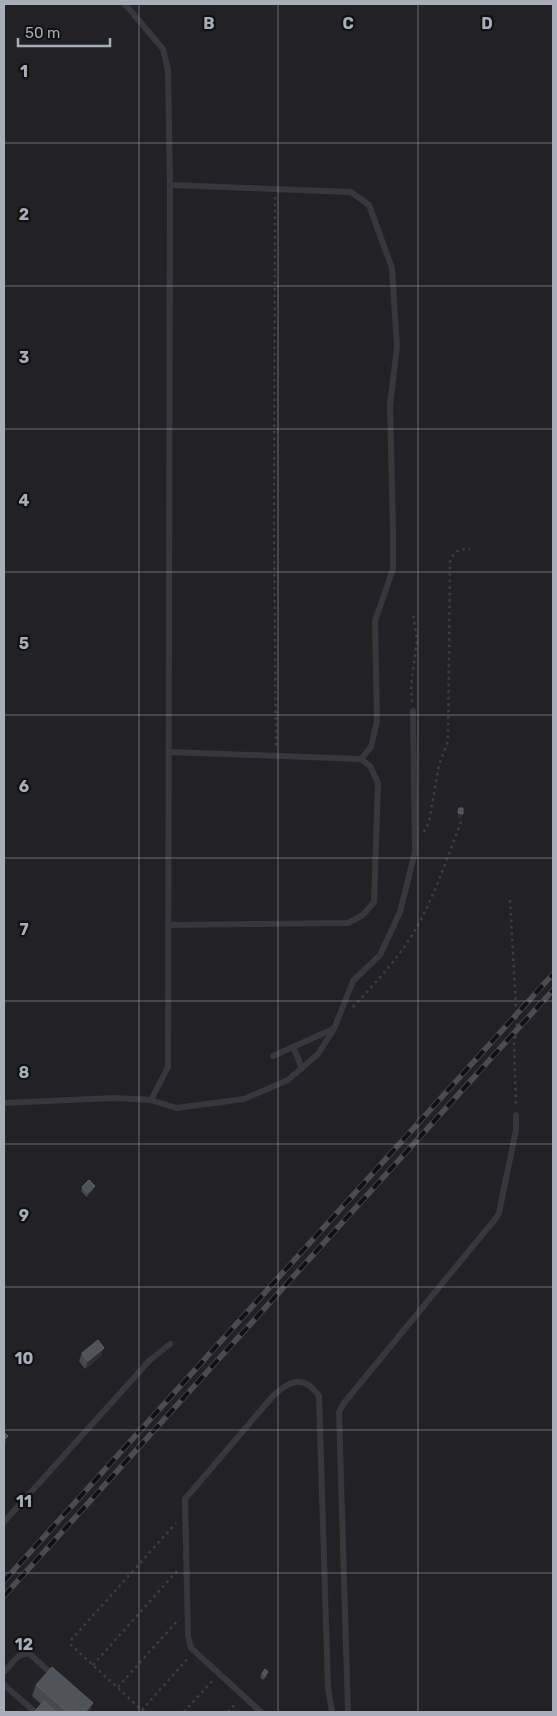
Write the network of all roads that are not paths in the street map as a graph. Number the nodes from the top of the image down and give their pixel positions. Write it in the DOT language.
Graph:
graph roads {
  1 [pos="125,4"];
  2 [pos="170,185"];
  3 [pos="413,711"];
  4 [pos="168,752"];
  5 [pos="361,759"];
  6 [pos="168,925"];
  7 [pos="334,1029"];
  8 [pos="293,1046"];
  9 [pos="273,1056"];
  10 [pos="302,1068"];
  11 [pos="150,1100"];
  12 [pos="4,1103"];
  13 [pos="516,1115"];
  14 [pos="170,1344"];
  15 [pos="4,1522"];
  16 [pos="4,1672"];
  17 [pos="58,1680"];
  18 [pos="4,1685"];
  19 [pos="35,1712"];
  20 [pos="261,1712"];
  21 [pos="332,1712"];
  22 [pos="348,1712"];
  1 -- 2 [label="lane"];
  2 -- 4 [label="lane"];
  2 -- 5 [label="lane"];
  3 -- 7 [label="lane"];
  4 -- 5 [label="lane"];
  4 -- 6 [label="lane"];
  5 -- 6 [label="lane"];
  6 -- 11 [label="lane"];
  7 -- 8 [label="lane"];
  7 -- 10 [label="lane"];
  8 -- 9 [label="lane"];
  8 -- 10 [label="lane"];
  10 -- 11 [label="lane"];
  11 -- 12 [label="lane"];
  13 -- 22 [label="lane"];
  14 -- 15 [label="lane"];
  16 -- 17 [label="lane"];
  18 -- 19 [label="lane"];
  20 -- 21 [label="lane"];
}
